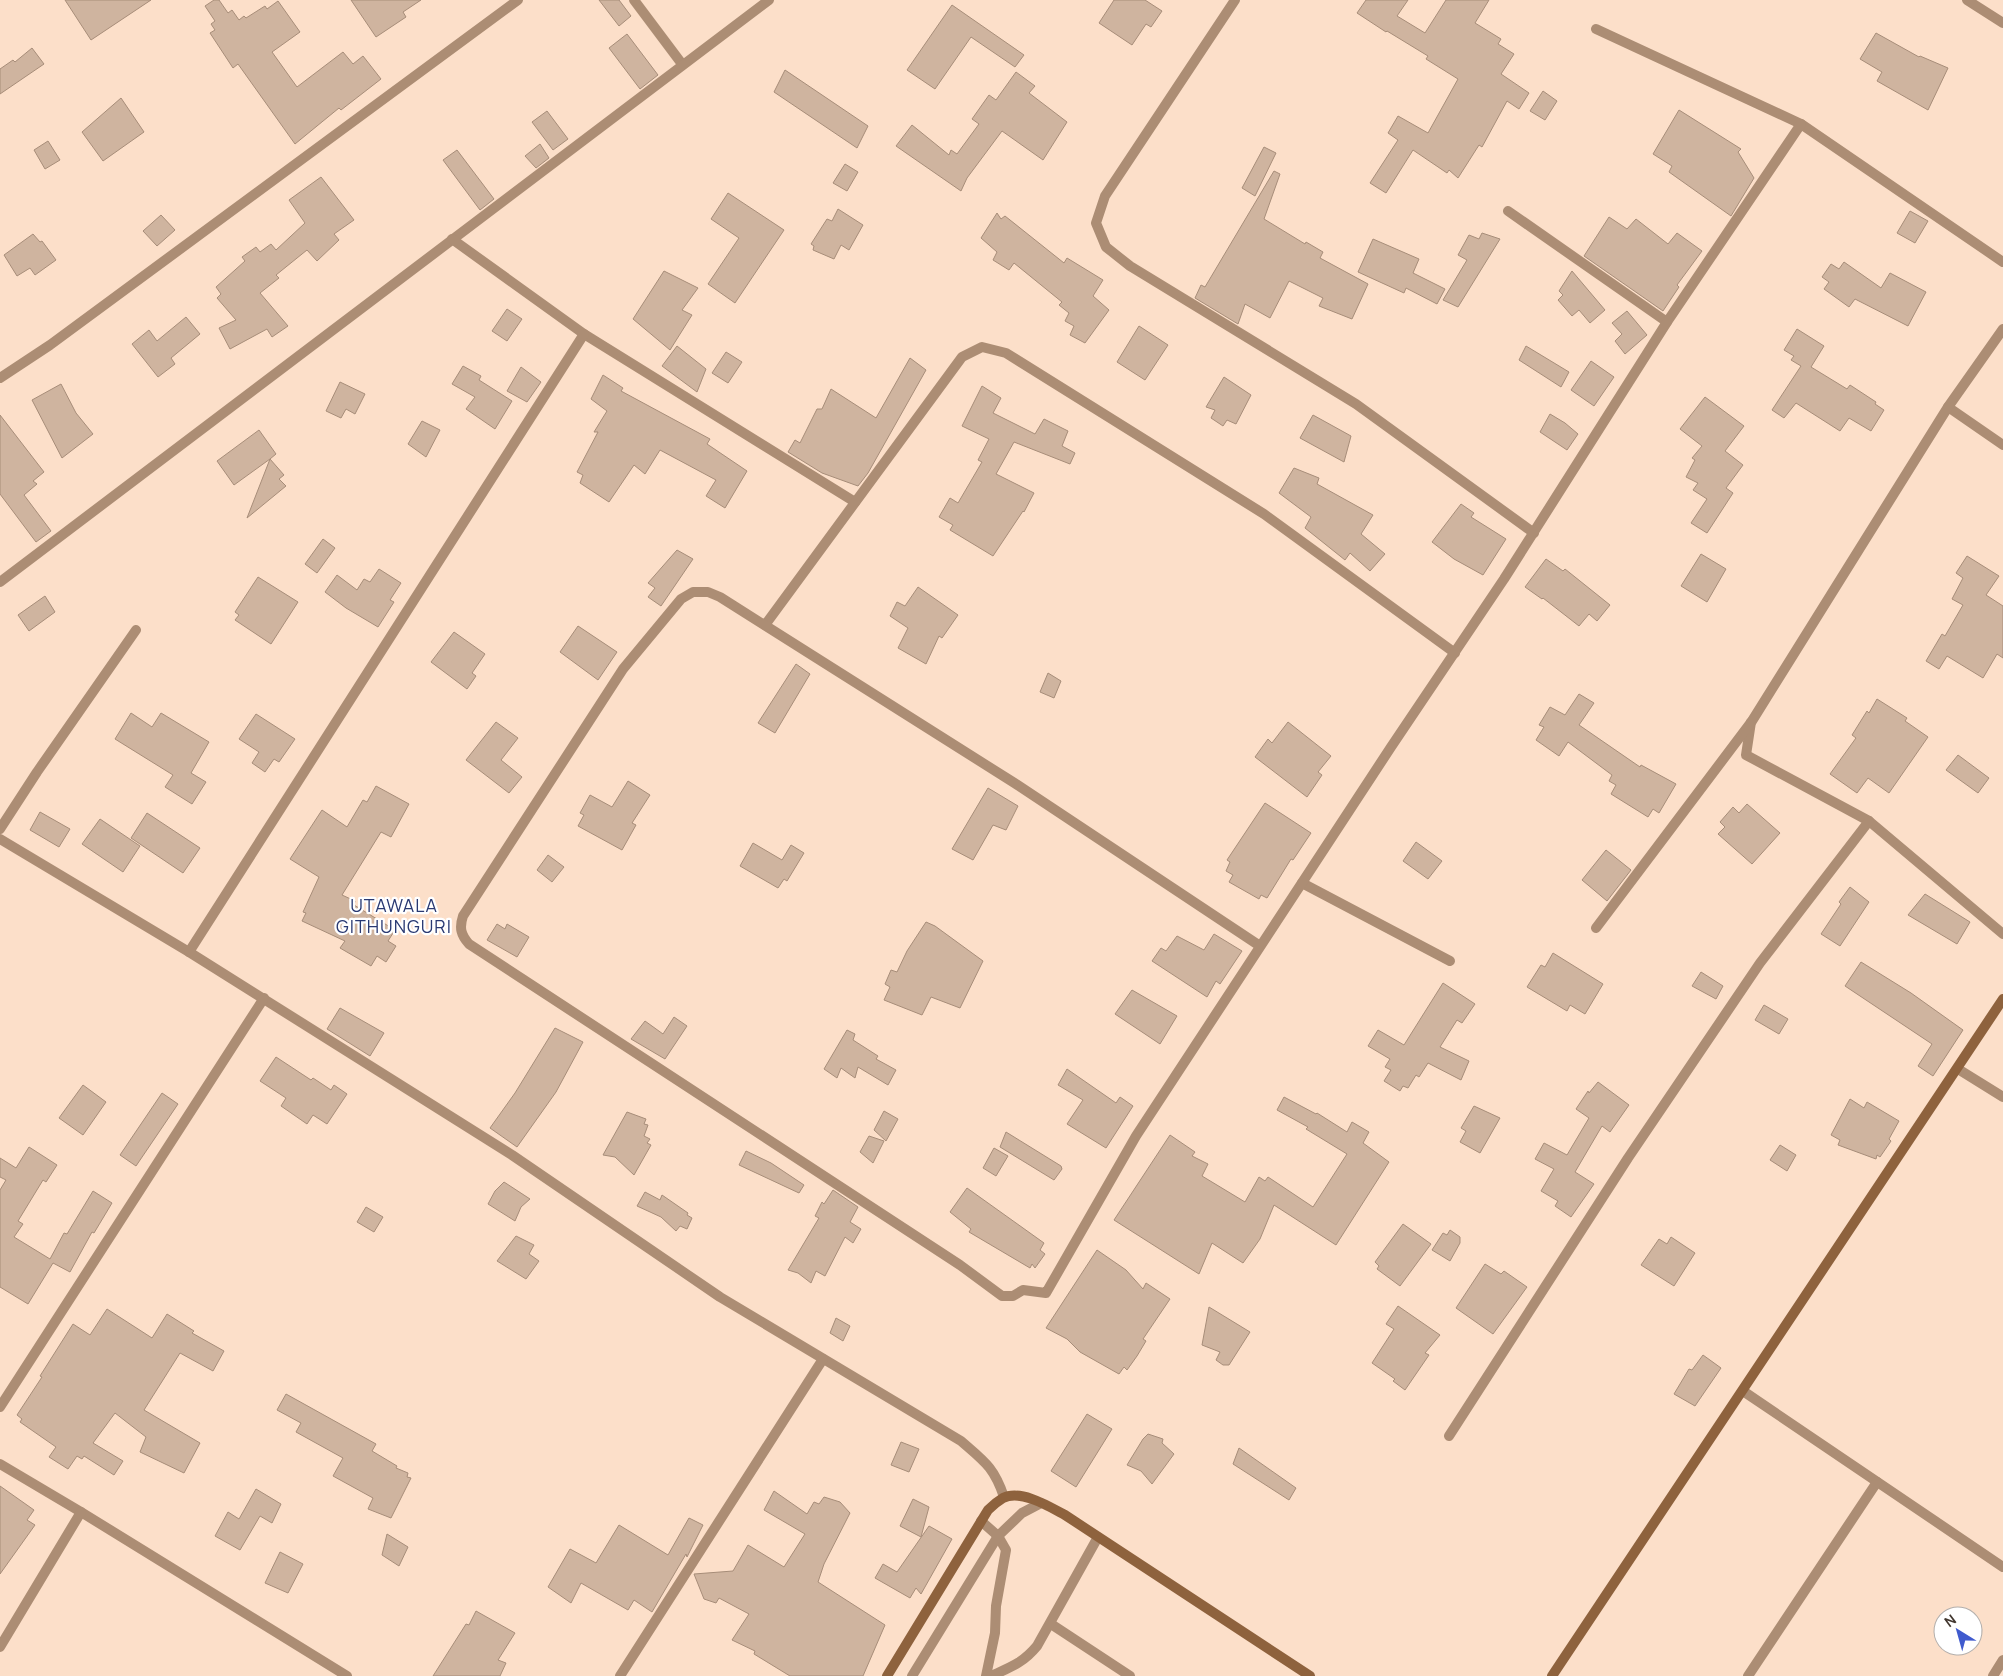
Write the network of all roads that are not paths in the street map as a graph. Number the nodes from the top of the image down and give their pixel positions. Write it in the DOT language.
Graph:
graph roads {
  1 [pos="518,0"];
  2 [pos="634,0"];
  3 [pos="769,0"];
  4 [pos="1235,0"];
  5 [pos="1967,0"];
  6 [pos="2003,23"];
  7 [pos="1596,29"];
  8 [pos="682,64"];
  9 [pos="1801,124"];
  10 [pos="1508,211"];
  11 [pos="452,239"];
  12 [pos="2003,262"];
  13 [pos="1667,322"];
  14 [pos="2003,329"];
  15 [pos="584,334"];
  16 [pos="0,378"];
  17 [pos="1948,407"];
  18 [pos="2003,446"];
  19 [pos="855,502"];
  20 [pos="1534,532"];
  21 [pos="0,582"];
  22 [pos="765,625"];
  23 [pos="136,630"];
  24 [pos="1455,652"];
  25 [pos="1752,721"];
  26 [pos="1869,821"];
  27 [pos="0,828"];
  28 [pos="0,839"];
  29 [pos="1302,883"];
  30 [pos="1596,928"];
  31 [pos="2003,934"];
  32 [pos="1260,946"];
  33 [pos="189,952"];
  34 [pos="1450,961"];
  35 [pos="264,998"];
  36 [pos="2003,999"];
  37 [pos="1958,1069"];
  38 [pos="2003,1097"];
  39 [pos="823,1359"];
  40 [pos="1743,1391"];
  41 [pos="0,1407"];
  42 [pos="1449,1436"];
  43 [pos="0,1464"];
  44 [pos="1877,1482"];
  45 [pos="1004,1497"];
  46 [pos="1042,1503"];
  47 [pos="81,1512"];
  48 [pos="981,1521"];
  49 [pos="998,1536"];
  50 [pos="1098,1537"];
  51 [pos="2003,1567"];
  52 [pos="1050,1624"];
  53 [pos="0,1647"];
  54 [pos="2003,1660"];
  55 [pos="1303,1674"];
  56 [pos="347,1676"];
  57 [pos="620,1676"];
  58 [pos="887,1676"];
  59 [pos="912,1676"];
  60 [pos="986,1676"];
  61 [pos="991,1676"];
  62 [pos="1130,1676"];
  63 [pos="1552,1676"];
  64 [pos="1748,1676"];
  65 [pos="1993,1676"];
  1 -- 16 [label="street"];
  2 -- 8 [label="street"];
  3 -- 8 [label="street"];
  4 -- 20 [label="street"];
  5 -- 6 [label="street"];
  7 -- 9 [label="street"];
  8 -- 11 [label="street"];
  9 -- 12 [label="street"];
  9 -- 13 [label="street"];
  10 -- 13 [label="street"];
  11 -- 15 [label="street"];
  11 -- 21 [label="street"];
  13 -- 20 [label="street"];
  14 -- 17 [label="street"];
  15 -- 19 [label="street"];
  15 -- 33 [label="street"];
  17 -- 18 [label="street"];
  17 -- 25 [label="street"];
  19 -- 22 [label="street"];
  19 -- 24 [label="street"];
  20 -- 24 [label="street"];
  22 -- 32 [label="street"];
  22 -- 32 [label="street"];
  23 -- 27 [label="street"];
  24 -- 29 [label="street"];
  25 -- 26 [label="street"];
  25 -- 30 [label="street"];
  26 -- 31 [label="street"];
  26 -- 42 [label="street"];
  28 -- 33 [label="street"];
  29 -- 32 [label="street"];
  29 -- 34 [label="street"];
  33 -- 35 [label="street"];
  35 -- 39 [label="street"];
  35 -- 41 [label="street"];
  36 -- 37 [label="street"];
  37 -- 38 [label="street"];
  37 -- 40 [label="street"];
  39 -- 45 [label="street"];
  39 -- 57 [label="street"];
  40 -- 44 [label="street"];
  40 -- 63 [label="street"];
  43 -- 47 [label="street"];
  44 -- 51 [label="street"];
  44 -- 64 [label="street"];
  45 -- 46 [label="street"];
  45 -- 48 [label="street"];
  46 -- 49 [label="street"];
  46 -- 50 [label="street"];
  47 -- 53 [label="street"];
  47 -- 56 [label="street"];
  48 -- 49 [label="street"];
  48 -- 58 [label="street"];
  49 -- 59 [label="street"];
  49 -- 60 [label="street"];
  50 -- 52 [label="street"];
  50 -- 55 [label="street"];
  52 -- 61 [label="street"];
  52 -- 62 [label="street"];
  54 -- 65 [label="street"];
}
